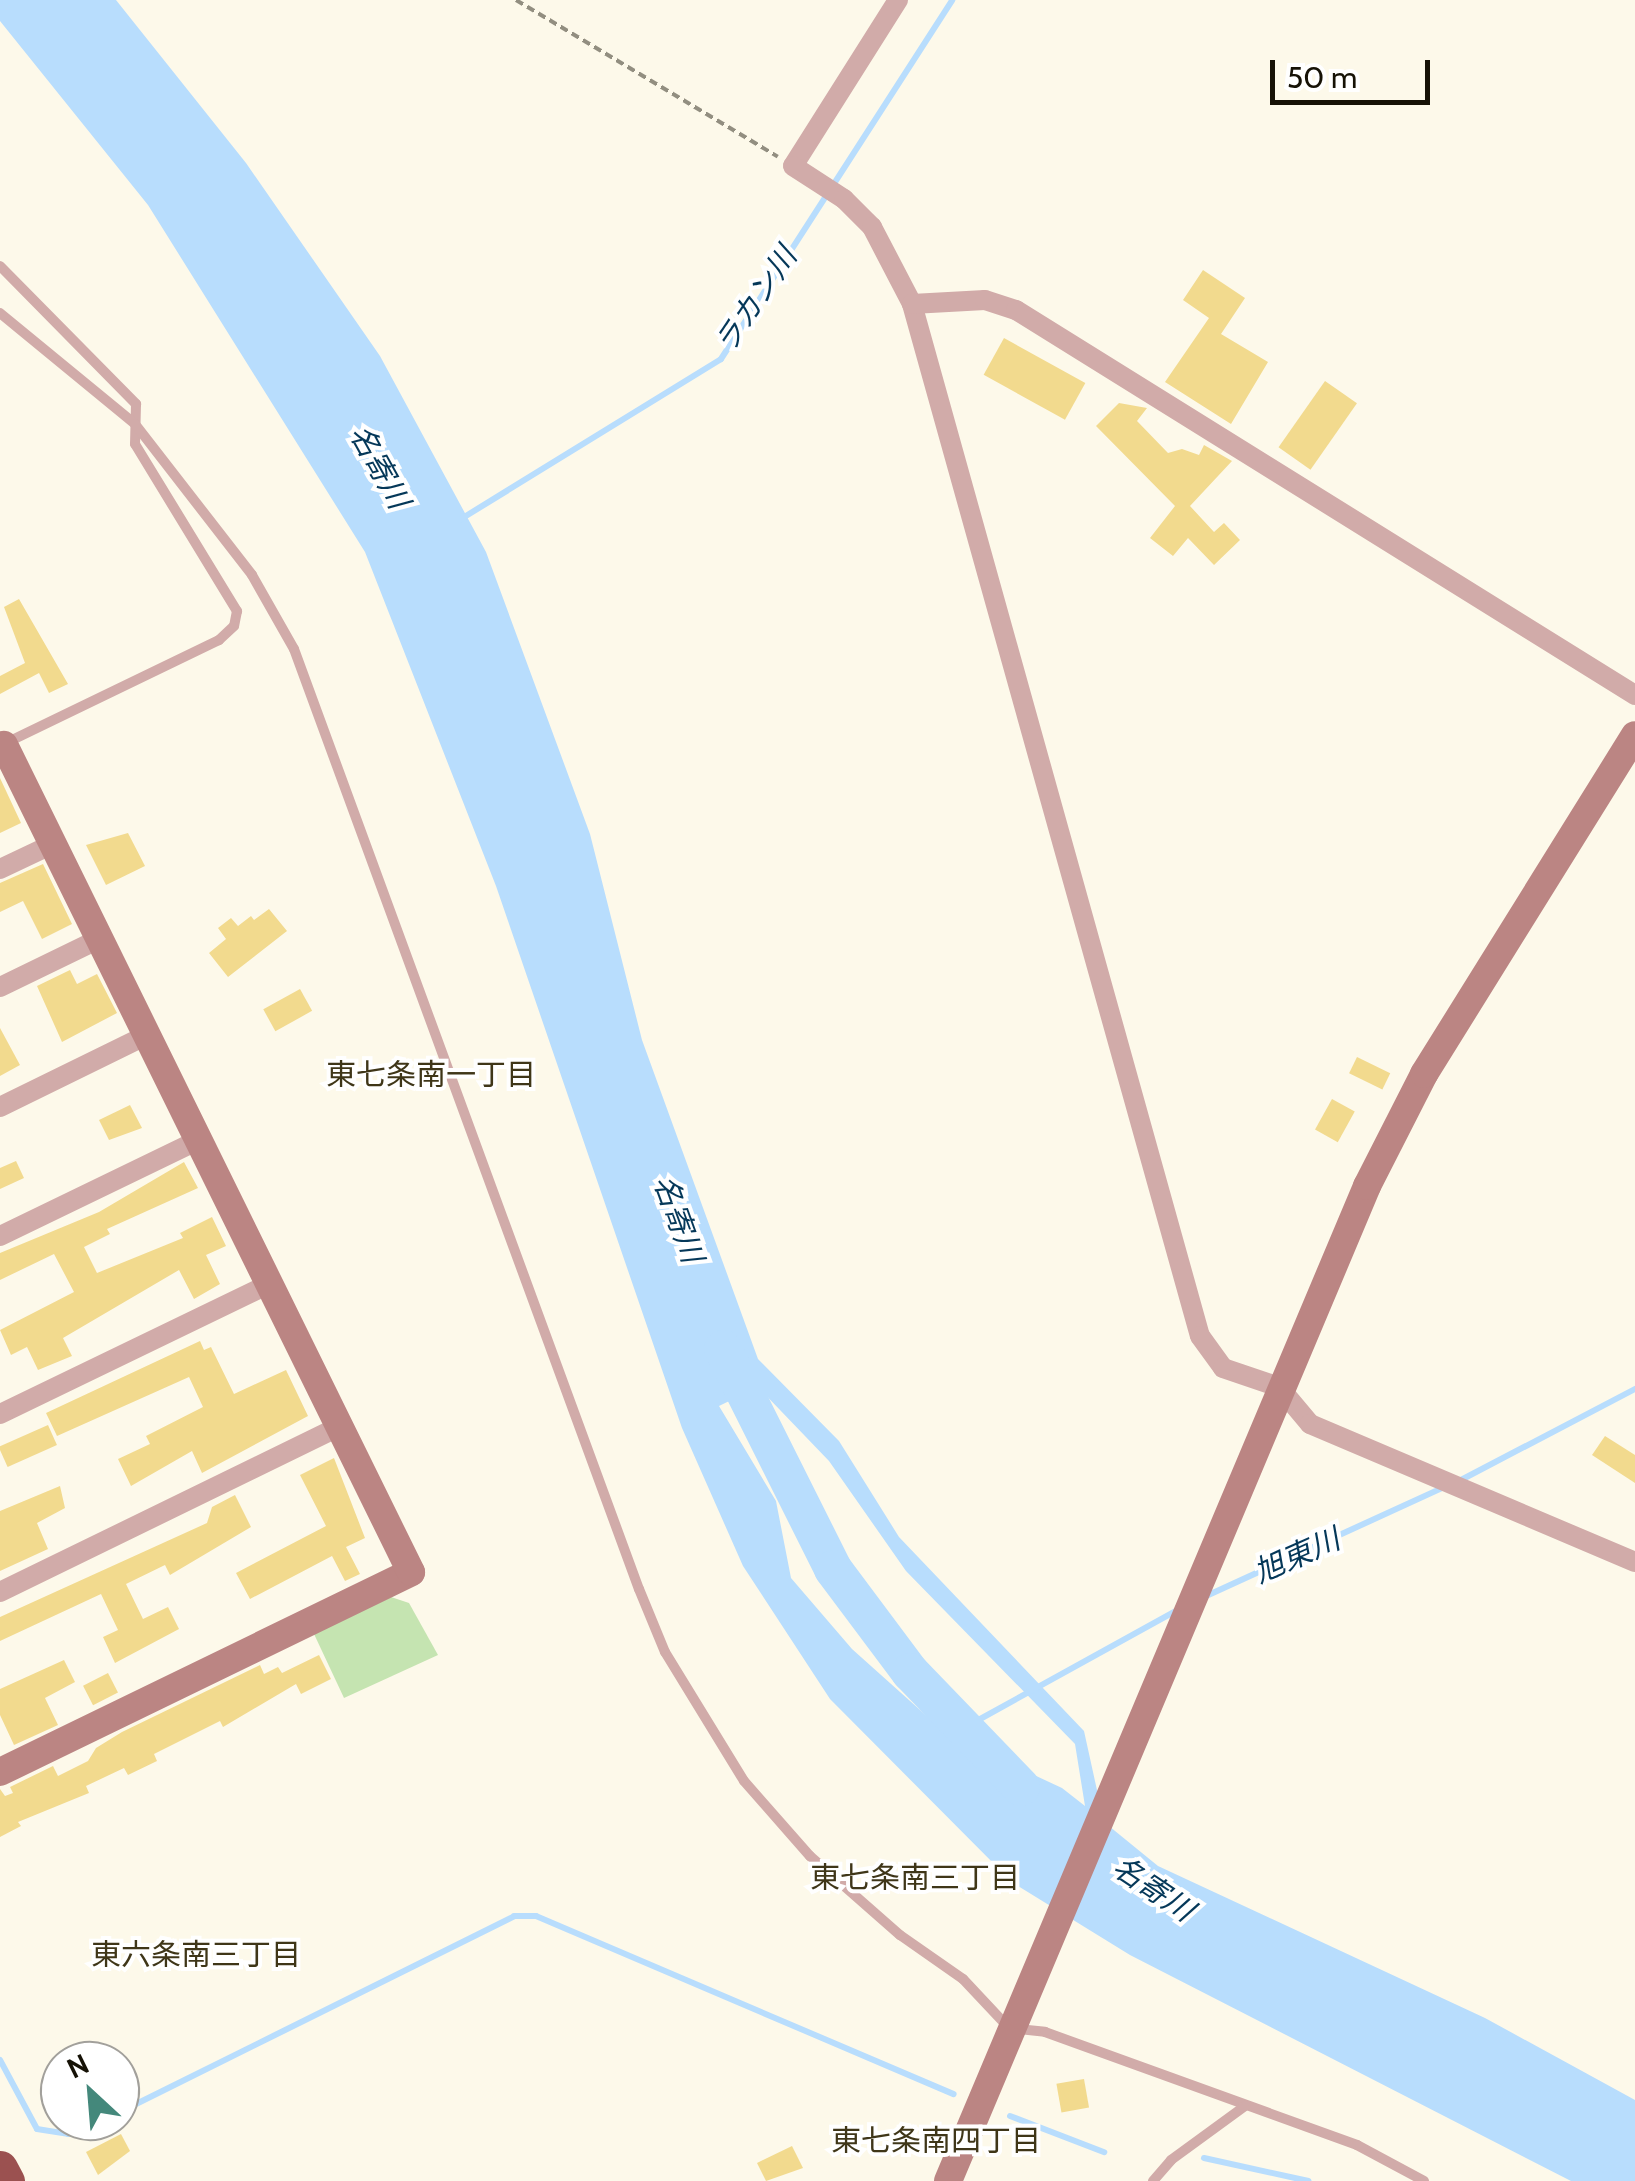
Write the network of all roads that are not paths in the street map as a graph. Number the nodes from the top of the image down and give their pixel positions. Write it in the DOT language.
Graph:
graph roads {
  1 [pos="898,0"];
  2 [pos="0,266"];
  3 [pos="912,304"];
  4 [pos="0,313"];
  5 [pos="135,424"];
  6 [pos="1635,695"];
  7 [pos="1635,735"];
  8 [pos="2,745"];
  9 [pos="53,844"];
  10 [pos="0,870"];
  11 [pos="99,938"];
  12 [pos="0,986"];
  13 [pos="147,1035"];
  14 [pos="0,1107"];
  15 [pos="198,1140"];
  16 [pos="0,1236"];
  17 [pos="271,1283"];
  18 [pos="1279,1388"];
  19 [pos="0,1414"];
  20 [pos="340,1426"];
  21 [pos="1635,1562"];
  22 [pos="0,1592"];
  23 [pos="0,1772"];
  24 [pos="1009,2028"];
  25 [pos="1245,2106"];
  26 [pos="0,2168"];
  27 [pos="6,2181"];
  28 [pos="948,2181"];
  29 [pos="1152,2181"];
  30 [pos="1424,2181"];
  1 -- 3 [label="street"];
  2 -- 5 [label="lane"];
  3 -- 6 [label="street"];
  3 -- 18 [label="street"];
  4 -- 5 [label="lane"];
  5 -- 8 [label="lane"];
  5 -- 24 [label="lane"];
  7 -- 18 [label="street"];
  8 -- 9 [label="street"];
  9 -- 10 [label="street"];
  9 -- 11 [label="street"];
  11 -- 12 [label="street"];
  11 -- 13 [label="street"];
  13 -- 14 [label="street"];
  13 -- 15 [label="street"];
  15 -- 16 [label="street"];
  15 -- 17 [label="street"];
  17 -- 19 [label="street"];
  17 -- 20 [label="street"];
  18 -- 21 [label="street"];
  18 -- 24 [label="street"];
  20 -- 22 [label="street"];
  20 -- 23 [label="street"];
  24 -- 25 [label="lane"];
  24 -- 28 [label="street"];
  25 -- 29 [label="lane"];
  25 -- 30 [label="lane"];
  26 -- 27 [label="highway"];
}
